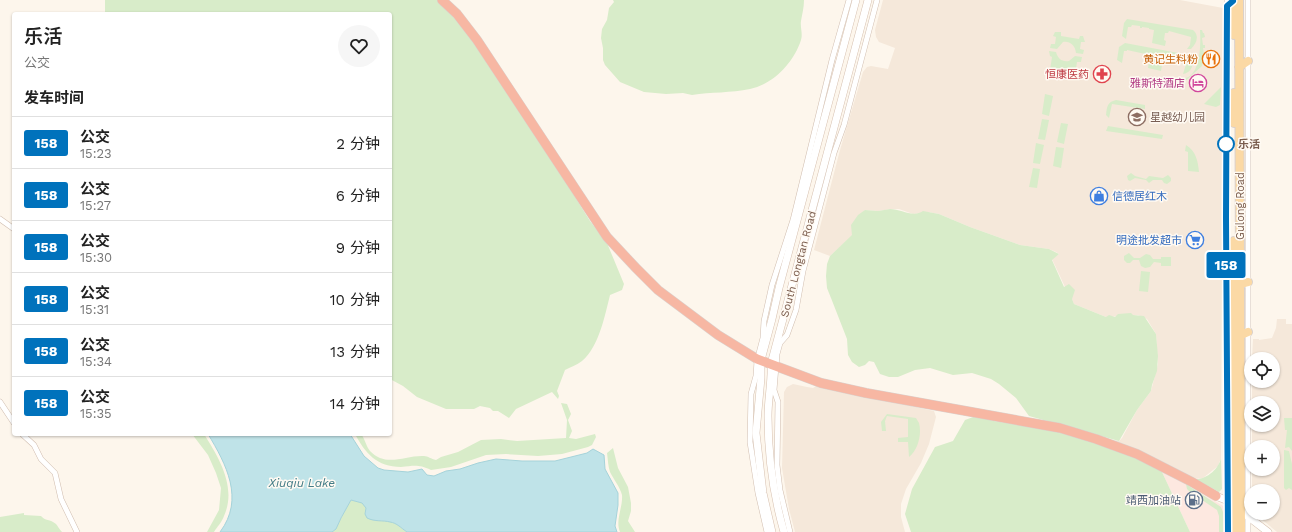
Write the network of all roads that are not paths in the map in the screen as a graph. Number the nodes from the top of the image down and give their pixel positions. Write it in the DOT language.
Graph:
graph roads {
  1 [pos="442,0"];
  2 [pos="849,0"];
  3 [pos="856,0"];
  4 [pos="868,0"];
  5 [pos="877,0"];
  6 [pos="1248,0"];
  7 [pos="1232,1"];
  8 [pos="1248,61"];
  9 [pos="1239,67"];
  10 [pos="834,153"];
  11 [pos="1244,153"];
  12 [pos="826,155"];
  13 [pos="0,219"];
  14 [pos="12,228"];
  15 [pos="772,319"];
  16 [pos="1235,319"];
  17 [pos="782,321"];
  18 [pos="1227,324"];
  19 [pos="759,359"];
  20 [pos="774,365"];
  21 [pos="0,402"];
  22 [pos="1237,406"];
  23 [pos="758,407"];
  24 [pos="769,408"];
  25 [pos="12,420"];
  26 [pos="757,423"];
  27 [pos="749,432"];
  28 [pos="24,436"];
  29 [pos="1216,496"];
  30 [pos="1237,512"];
  31 [pos="77,532"];
  32 [pos="767,532"];
  33 [pos="772,532"];
  34 [pos="784,532"];
  35 [pos="790,532"];
  36 [pos="1228,532"];
  37 [pos="1234,532"];
  38 [pos="1241,532"];
  39 [pos="1248,532"];
  40 [pos="1260,532"];
  41 [pos="1268,532"];
  1 -- 19 [label="highway"];
  2 -- 19 [label="street"];
  3 -- 15 [label="main road, South Longtan Road"];
  4 -- 12 [label="main road, South Longtan Road"];
  5 -- 10 [label="street"];
  6 -- 8 [label="street"];
  7 -- 9 [label="main road, Gulong Road"];
  7 -- 16 [label="main road, Gulong Road"];
  7 -- 18 [label="street"];
  8 -- 9 [label="main road"];
  8 -- 11 [label="street"];
  9 -- 11 [label="main road, Gulong Road"];
  10 -- 12 [label="main road"];
  10 -- 20 [label="street"];
  11 -- 22 [label="main road, Gulong Road"];
  12 -- 17 [label="main road, South Longtan Road"];
  13 -- 14 [label="street"];
  15 -- 17 [label="main road"];
  15 -- 19 [label="main road, South Longtan Road"];
  16 -- 18 [label="main road"];
  16 -- 22 [label="main road, Gulong Road"];
  17 -- 20 [label="main road, South Longtan Road"];
  18 -- 22 [label="street"];
  19 -- 20 [label="highway"];
  19 -- 23 [label="main road, South Longtan Road"];
  19 -- 27 [label="street"];
  20 -- 24 [label="main road, South Longtan Road"];
  20 -- 29 [label="highway"];
  20 -- 35 [label="street"];
  21 -- 25 [label="street"];
  22 -- 30 [label="main road, Gulong Road"];
  22 -- 30 [label="street"];
  23 -- 24 [label="main road"];
  23 -- 26 [label="main road, South Longtan Road"];
  24 -- 34 [label="main road, South Longtan Road"];
  26 -- 27 [label="main road"];
  26 -- 33 [label="main road, South Longtan Road"];
  27 -- 32 [label="street"];
  28 -- 31 [label="street"];
  29 -- 30 [label="main road"];
  30 -- 36 [label="street"];
  30 -- 37 [label="main road, Gulong Road"];
  30 -- 38 [label="main road, Gulong Road"];
  30 -- 39 [label="street"];
  30 -- 40 [label="main road"];
  30 -- 41 [label="main road"];
}
